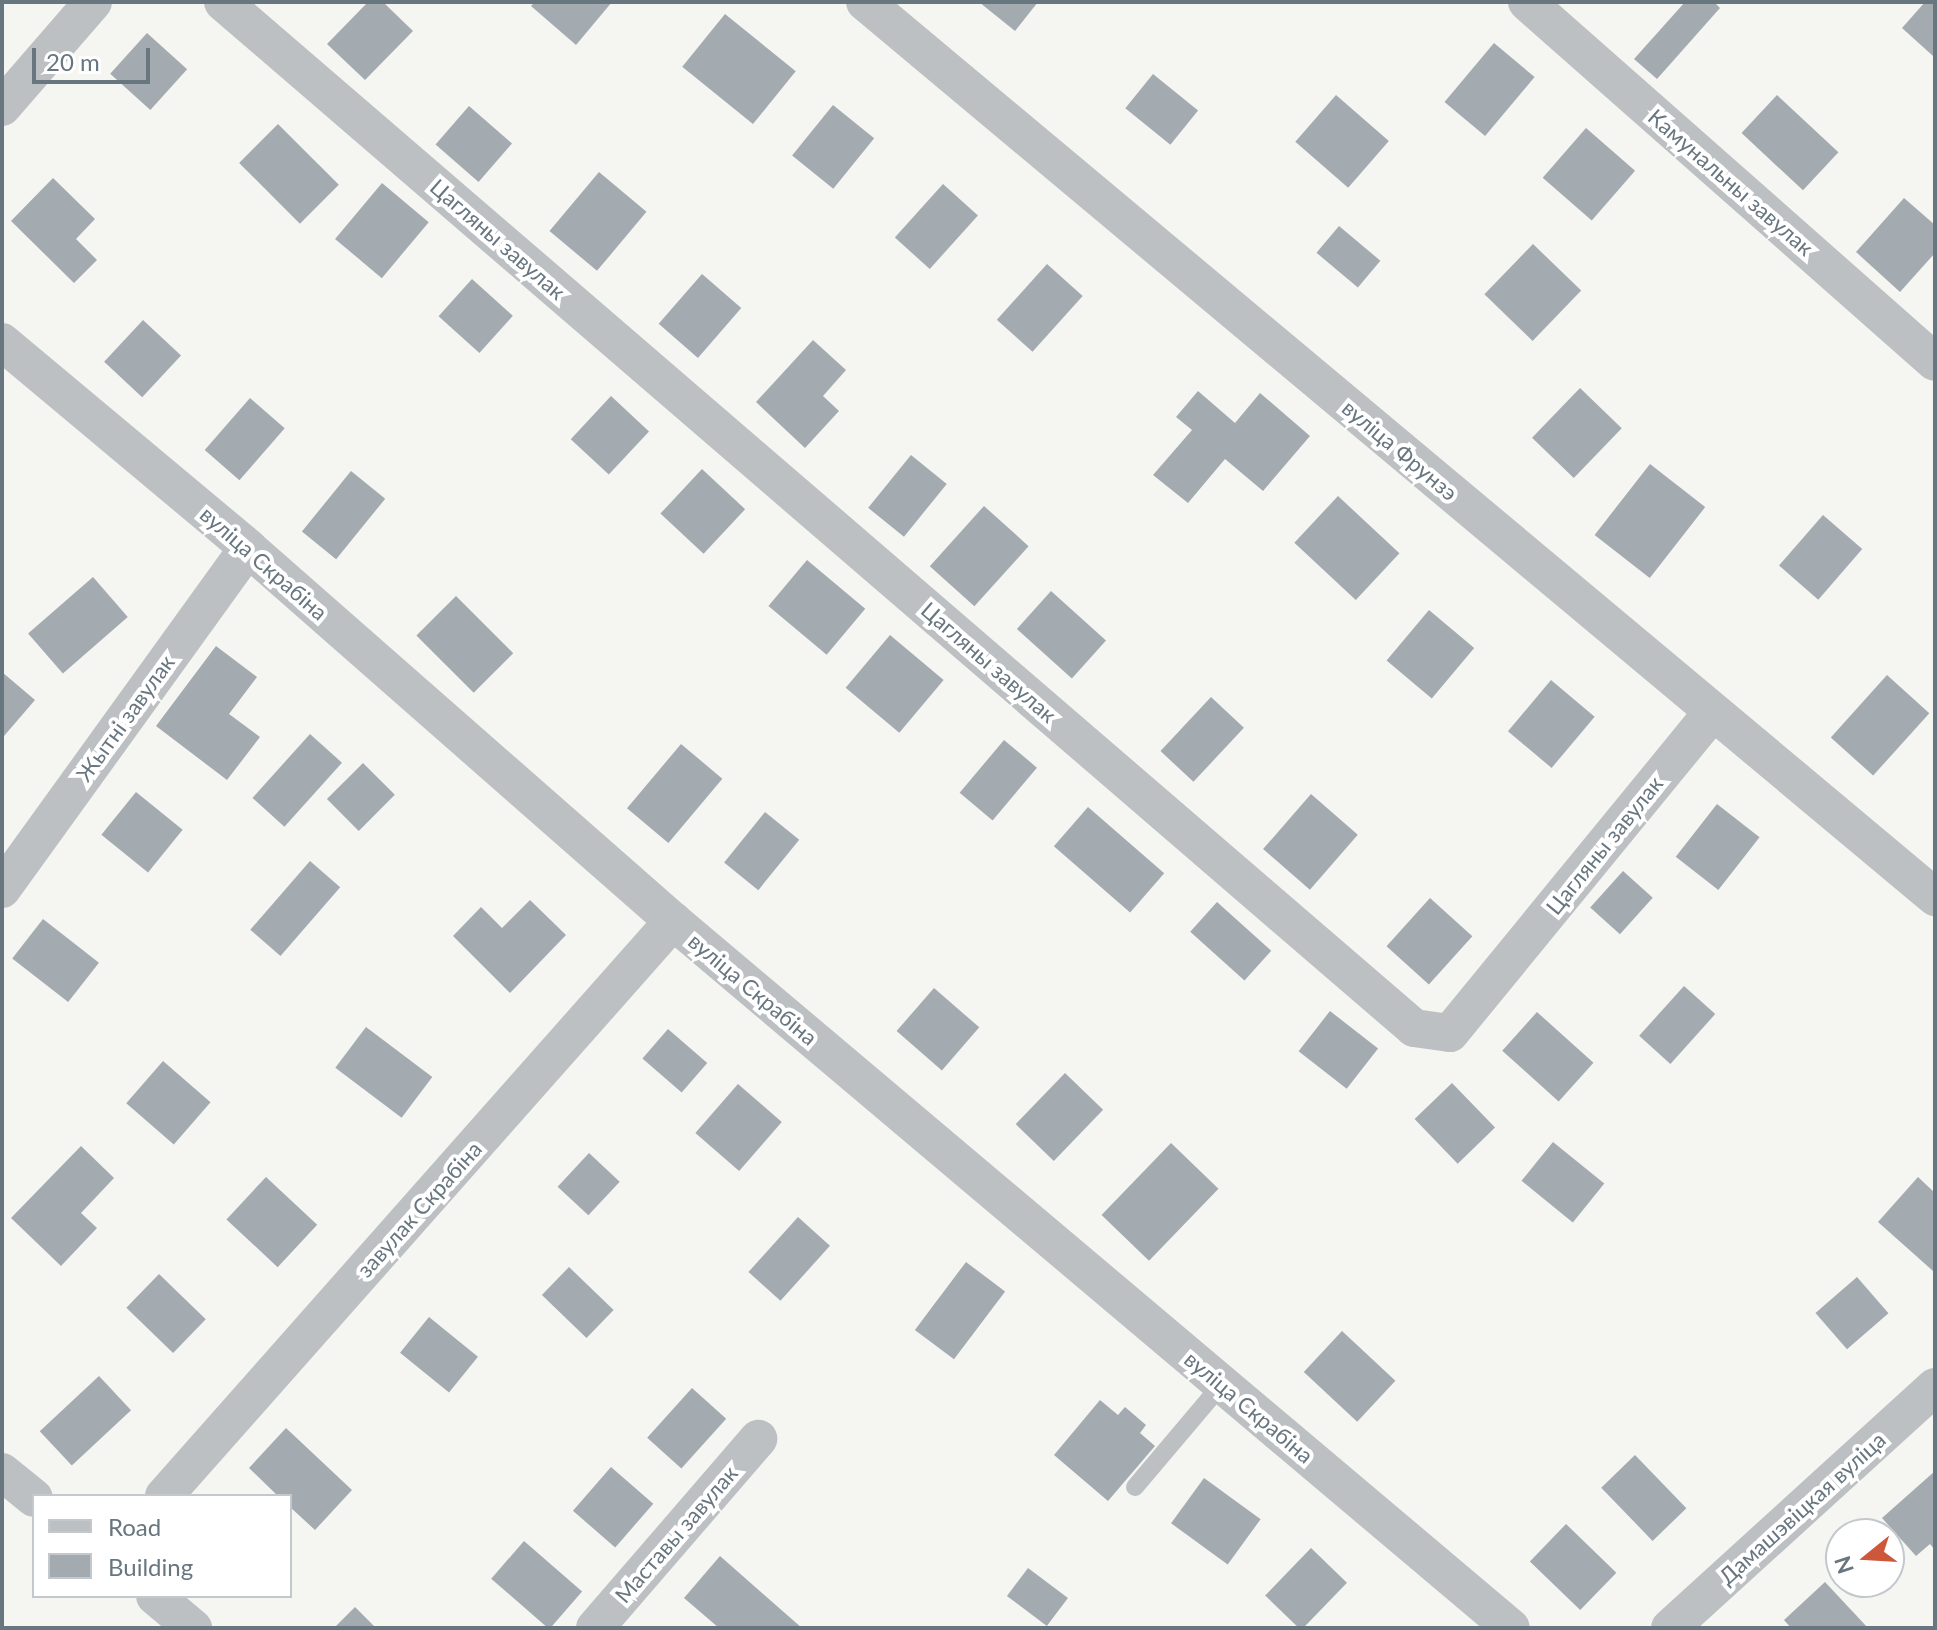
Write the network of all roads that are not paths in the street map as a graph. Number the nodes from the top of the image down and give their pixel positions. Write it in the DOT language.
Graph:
graph roads {
  1 [pos="93,2"];
  2 [pos="223,2"];
  3 [pos="865,2"];
  4 [pos="1527,2"];
  5 [pos="2,107"];
  6 [pos="2,342"];
  7 [pos="1935,362"];
  8 [pos="248,548"];
  9 [pos="1713,712"];
  10 [pos="2,889"];
  11 [pos="1935,897"];
  12 [pos="673,921"];
  13 [pos="1222,1384"];
  14 [pos="1935,1387"];
  15 [pos="758,1439"];
  16 [pos="2,1472"];
  17 [pos="1135,1487"];
  18 [pos="166,1494"];
  19 [pos="32,1496"];
  20 [pos="157,1598"];
  21 [pos="193,1628"];
  22 [pos="595,1628"];
  23 [pos="1511,1628"];
  24 [pos="1670,1628"];
  1 -- 5 [label="street"];
  2 -- 9 [label="street, Цагляны завулак"];
  3 -- 9 [label="street, вуліца Фрунзэ"];
  4 -- 7 [label="street, Камунальны завулак"];
  6 -- 8 [label="street, вуліца Скрабіна"];
  8 -- 10 [label="street, Жытні завулак"];
  8 -- 12 [label="street, вуліца Скрабіна"];
  9 -- 11 [label="street, вуліца Фрунзэ"];
  12 -- 13 [label="street, вуліца Скрабіна"];
  12 -- 18 [label="street, завулак Скрабіна"];
  13 -- 17 [label="lane"];
  13 -- 23 [label="street, вуліца Скрабіна"];
  14 -- 24 [label="street, Дамашэвіцкая вуліца"];
  15 -- 22 [label="street, Маставы завулак"];
  16 -- 19 [label="street"];
  20 -- 21 [label="street"];
}
